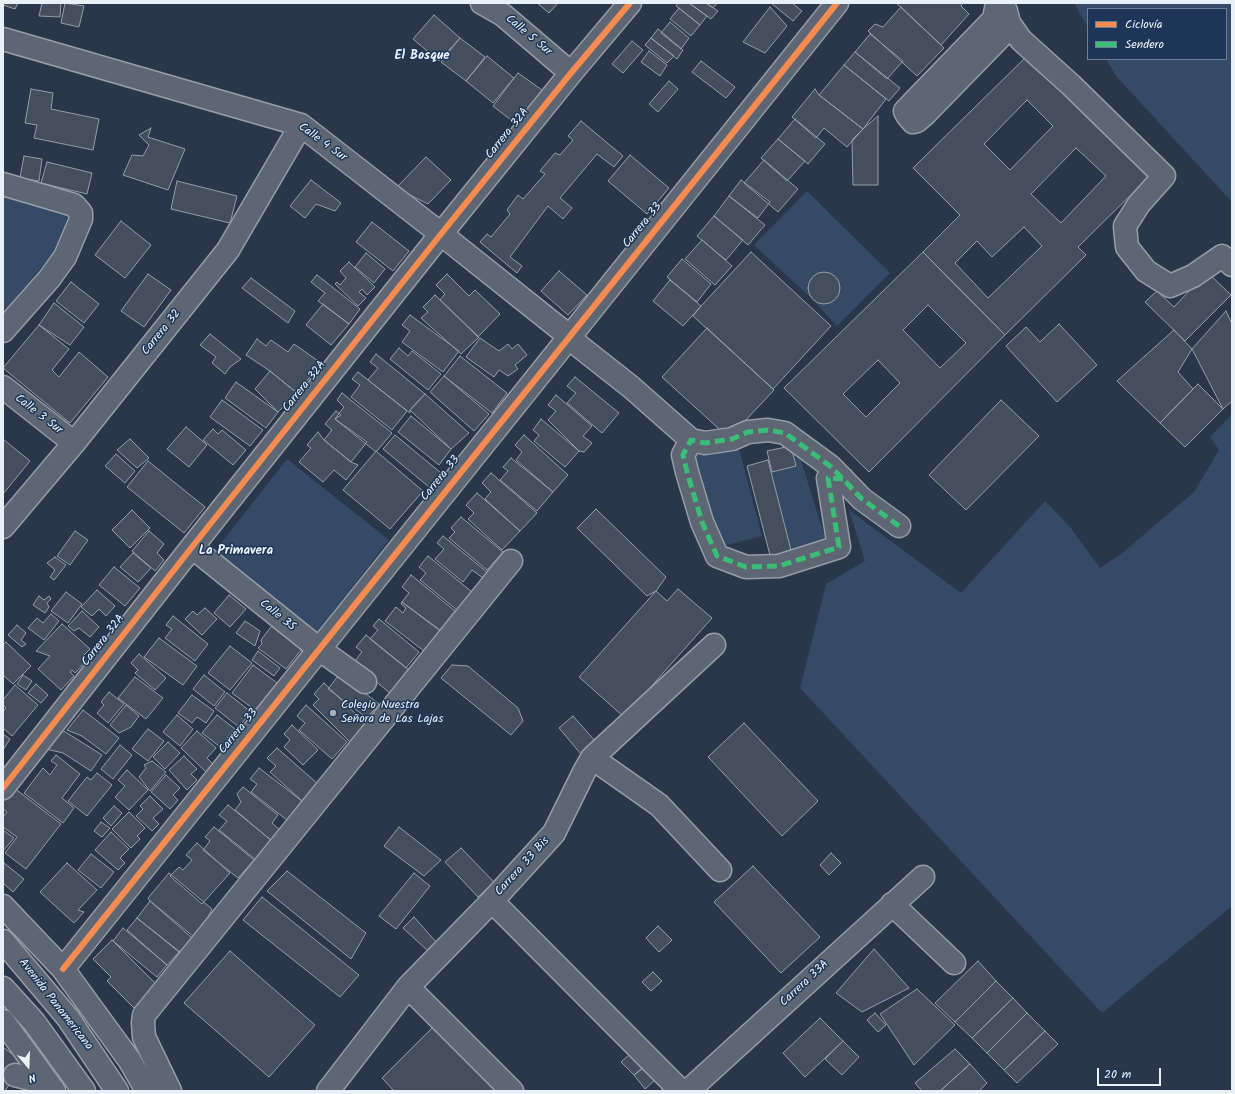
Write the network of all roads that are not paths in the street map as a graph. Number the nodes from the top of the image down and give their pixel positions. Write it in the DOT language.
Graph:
graph roads {
  1 [pos="482,3"];
  2 [pos="630,3"];
  3 [pos="837,3"];
  4 [pos="997,3"];
  5 [pos="1002,3"];
  6 [pos="1009,23"];
  7 [pos="3,39"];
  8 [pos="571,73"];
  9 [pos="300,125"];
  10 [pos="3,184"];
  11 [pos="441,234"];
  12 [pos="1232,265"];
  13 [pos="3,331"];
  14 [pos="569,336"];
  15 [pos="3,387"];
  16 [pos="691,440"];
  17 [pos="74,443"];
  18 [pos="843,479"];
  19 [pos="899,526"];
  20 [pos="3,527"];
  21 [pos="192,547"];
  22 [pos="511,562"];
  23 [pos="714,645"];
  24 [pos="319,649"];
  25 [pos="365,682"];
  26 [pos="592,758"];
  27 [pos="3,788"];
  28 [pos="720,870"];
  29 [pos="923,877"];
  30 [pos="492,901"];
  31 [pos="892,904"];
  32 [pos="3,906"];
  33 [pos="3,941"];
  34 [pos="954,963"];
  35 [pos="63,969"];
  36 [pos="408,987"];
  37 [pos="3,988"];
  38 [pos="3,1021"];
  39 [pos="15,1075"];
  40 [pos="51,1086"];
  41 [pos="84,1091"];
  42 [pos="117,1091"];
  43 [pos="147,1091"];
  44 [pos="170,1091"];
  45 [pos="328,1091"];
  46 [pos="512,1091"];
  47 [pos="681,1091"];
  48 [pos="688,1091"];
  1 -- 8 [label="street, Calle 5 Sur"];
  2 -- 8 [label="street, Carrera 32A"];
  3 -- 14 [label="street, Carrera 33"];
  4 -- 6 [label="street"];
  5 -- 6 [label="street"];
  6 -- 12 [label="street"];
  7 -- 9 [label="street, Calle 4 Sur"];
  8 -- 11 [label="street, Carrera 32A"];
  9 -- 11 [label="street, Calle 4 Sur"];
  9 -- 17 [label="street, Carrera 32"];
  10 -- 13 [label="street"];
  11 -- 14 [label="street, Calle 4 Sur"];
  11 -- 21 [label="street, Carrera 32A"];
  14 -- 16 [label="street, Calle 4 Sur"];
  14 -- 24 [label="street, Carrera 33"];
  15 -- 17 [label="street, Calle 3 Sur"];
  16 -- 18 [label="street"];
  16 -- 18 [label="street"];
  17 -- 20 [label="street, Carrera 32"];
  18 -- 19 [label="street"];
  21 -- 24 [label="street, Calle 3S"];
  21 -- 27 [label="street, Carrera 32A"];
  22 -- 44 [label="street"];
  23 -- 26 [label="street, Carrera 33 Bis"];
  24 -- 25 [label="street, Calle 3S"];
  24 -- 35 [label="street, Carrera 33"];
  26 -- 28 [label="street"];
  26 -- 30 [label="street, Carrera 33 Bis"];
  29 -- 31 [label="street, Carrera 33A"];
  30 -- 36 [label="street, Carrera 33 Bis"];
  30 -- 47 [label="street"];
  31 -- 34 [label="street"];
  31 -- 48 [label="street, Carrera 33A"];
  32 -- 35 [label="street"];
  33 -- 42 [label="street, Avenida Panamericana"];
  35 -- 43 [label="street"];
  36 -- 45 [label="street, Carrera 33 Bis"];
  36 -- 46 [label="street"];
  37 -- 41 [label="street"];
  38 -- 40 [label="street"];
  39 -- 40 [label="street"];
}
